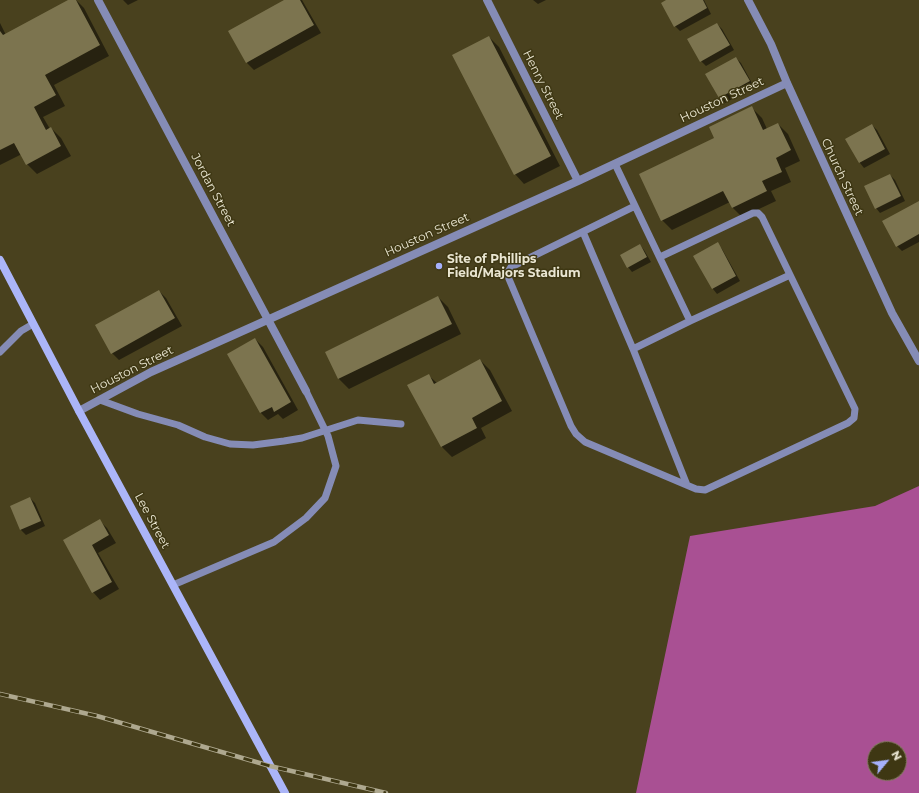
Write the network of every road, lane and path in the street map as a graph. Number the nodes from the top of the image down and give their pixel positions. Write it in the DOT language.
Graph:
graph roads {
  1 [pos="98,0"];
  2 [pos="487,0"];
  3 [pos="748,0"];
  4 [pos="786,83"];
  5 [pos="615,164"];
  6 [pos="578,181"];
  7 [pos="635,206"];
  8 [pos="583,232"];
  9 [pos="660,257"];
  10 [pos="0,260"];
  11 [pos="790,275"];
  12 [pos="268,319"];
  13 [pos="690,321"];
  14 [pos="33,324"];
  15 [pos="633,349"];
  16 [pos="0,352"];
  17 [pos="919,361"];
  18 [pos="306,391"];
  19 [pos="100,400"];
  20 [pos="79,411"];
  21 [pos="401,424"];
  22 [pos="325,430"];
  23 [pos="687,485"];
  24 [pos="173,585"];
  25 [pos="285,793"];
  1 -- 12 [label="street, Jordan Street"];
  2 -- 6 [label="street, Henry Street"];
  3 -- 4 [label="street, Church Street"];
  4 -- 5 [label="street, Houston Street"];
  4 -- 17 [label="street, Church Street"];
  5 -- 6 [label="street, Houston Street"];
  5 -- 7 [label="lane"];
  6 -- 12 [label="street, Houston Street"];
  7 -- 8 [label="lane"];
  7 -- 9 [label="lane"];
  8 -- 15 [label="lane"];
  8 -- 23 [label="lane"];
  9 -- 11 [label="lane"];
  9 -- 13 [label="lane"];
  10 -- 14 [label="main road, Lee Street"];
  11 -- 13 [label="lane"];
  11 -- 23 [label="lane"];
  12 -- 18 [label="street, Jordan Street"];
  12 -- 19 [label="street, Houston Street"];
  13 -- 15 [label="lane"];
  14 -- 16 [label="lane"];
  14 -- 20 [label="main road, Lee Street"];
  15 -- 23 [label="lane"];
  18 -- 22 [label="lane"];
  19 -- 20 [label="street, Houston Street"];
  19 -- 22 [label="lane"];
  20 -- 24 [label="main road, Lee Street"];
  21 -- 22 [label="lane"];
  22 -- 24 [label="lane"];
  24 -- 25 [label="main road, Lee Street"];
}
